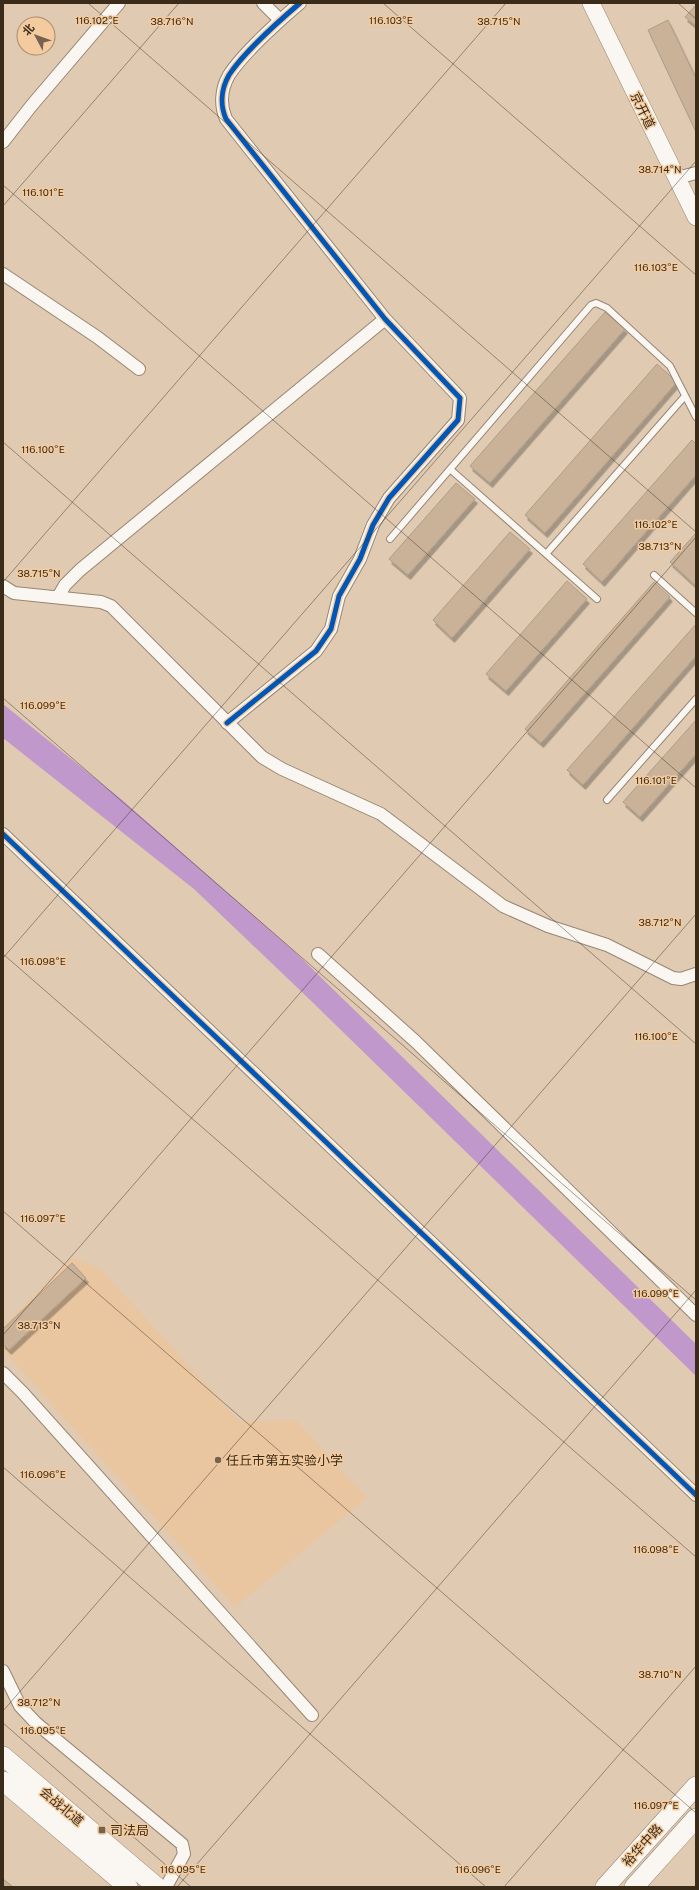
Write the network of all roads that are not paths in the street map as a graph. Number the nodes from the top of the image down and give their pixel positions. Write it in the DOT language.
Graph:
graph roads {
  1 [pos="119,3"];
  2 [pos="263,3"];
  3 [pos="300,3"];
  4 [pos="591,3"];
  5 [pos="280,20"];
  6 [pos="3,142"];
  7 [pos="696,173"];
  8 [pos="677,178"];
  9 [pos="696,217"];
  10 [pos="3,274"];
  11 [pos="385,319"];
  12 [pos="139,369"];
  13 [pos="685,396"];
  14 [pos="696,417"];
  15 [pos="450,469"];
  16 [pos="390,539"];
  17 [pos="546,554"];
  18 [pos="654,575"];
  19 [pos="3,586"];
  20 [pos="58,597"];
  21 [pos="597,599"];
  22 [pos="696,613"];
  23 [pos="696,699"];
  24 [pos="227,723"];
  25 [pos="607,800"];
  26 [pos="3,834"];
  27 [pos="318,954"];
  28 [pos="696,974"];
  29 [pos="696,1315"];
  30 [pos="3,1373"];
  31 [pos="696,1495"];
  32 [pos="3,1671"];
  33 [pos="312,1715"];
  34 [pos="3,1756"];
  35 [pos="3,1781"];
  36 [pos="696,1786"];
  37 [pos="696,1818"];
  38 [pos="128,1887"];
  39 [pos="157,1887"];
  40 [pos="166,1887"];
  41 [pos="605,1887"];
  42 [pos="634,1887"];
  1 -- 6 [label="street"];
  2 -- 5 [label="street"];
  3 -- 5 [label="street"];
  4 -- 8 [label="main road, 京开道"];
  5 -- 11 [label="street"];
  7 -- 8 [label="street"];
  8 -- 9 [label="main road, 京开道"];
  10 -- 12 [label="street"];
  11 -- 20 [label="street"];
  11 -- 24 [label="street"];
  13 -- 14 [label="lane"];
  13 -- 15 [label="lane"];
  13 -- 17 [label="lane"];
  15 -- 16 [label="lane"];
  15 -- 17 [label="lane"];
  17 -- 21 [label="lane"];
  18 -- 22 [label="lane"];
  19 -- 20 [label="street"];
  20 -- 24 [label="street"];
  23 -- 25 [label="lane"];
  24 -- 28 [label="street"];
  26 -- 31 [label="street"];
  27 -- 29 [label="street"];
  30 -- 33 [label="street"];
  32 -- 40 [label="street"];
  34 -- 39 [label="main road, 会战北道"];
  35 -- 38 [label="main road, 会战北道"];
  36 -- 41 [label="main road, 裕华中路"];
  37 -- 42 [label="main road, 裕华中路"];
}
